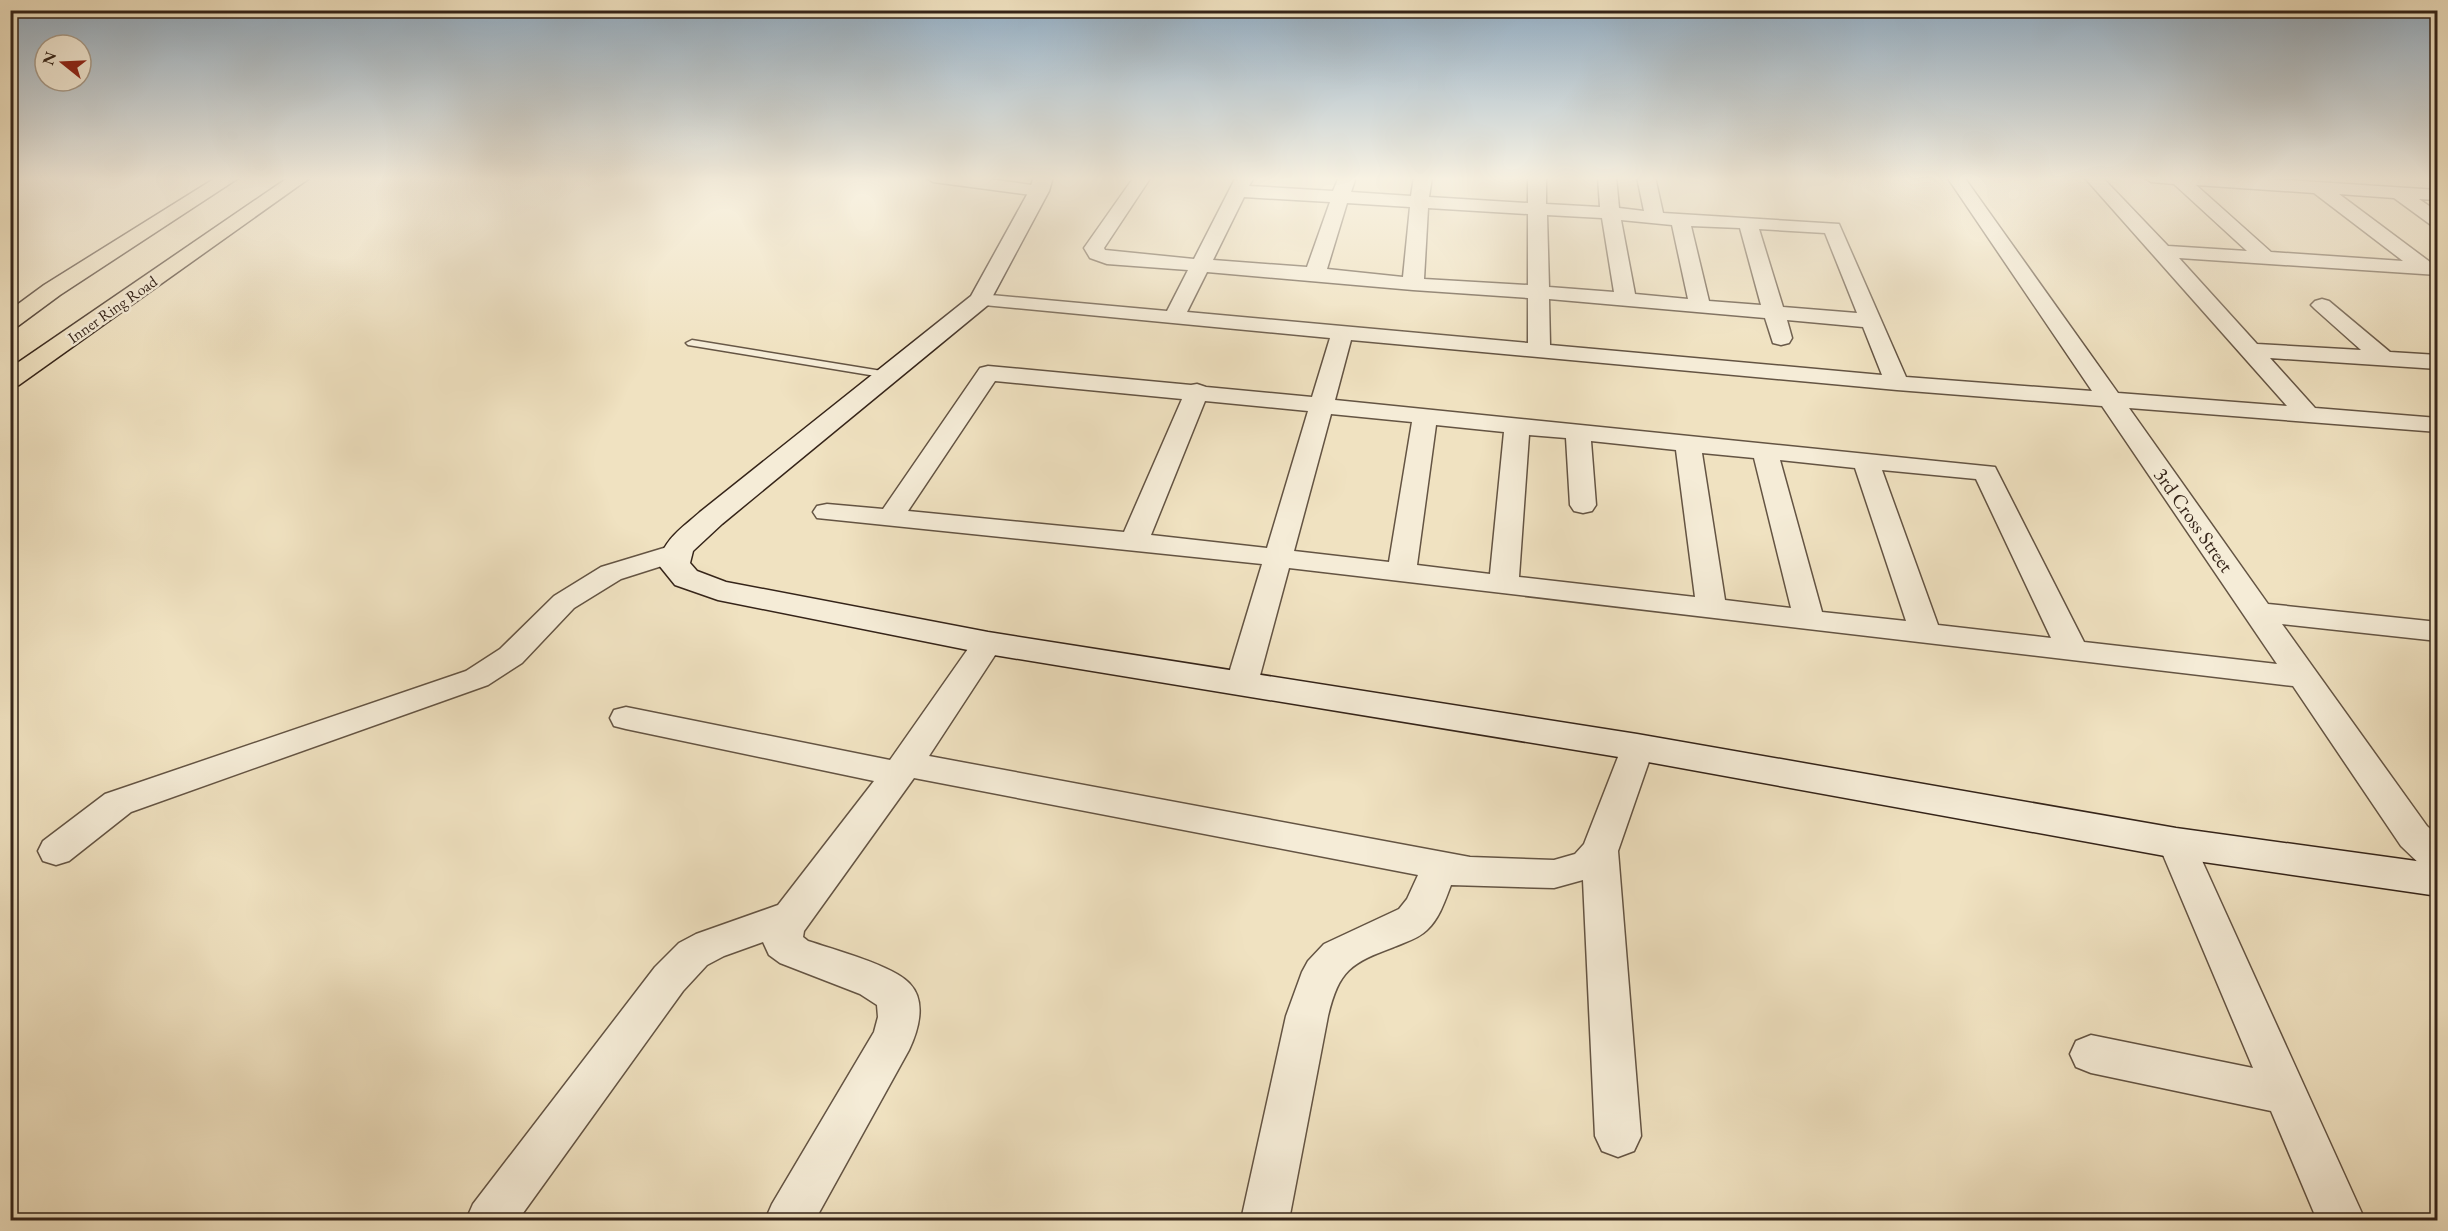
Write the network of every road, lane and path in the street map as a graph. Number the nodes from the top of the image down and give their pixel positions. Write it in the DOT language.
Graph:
graph roads {
  1 [pos="140,234"];
  2 [pos="219,234"];
  3 [pos="1015,234"];
  4 [pos="1103,234"];
  5 [pos="1216,234"];
  6 [pos="1328,234"];
  7 [pos="1417,234"];
  8 [pos="1536,234"];
  9 [pos="1614,234"];
  10 [pos="1684,234"];
  11 [pos="1751,234"];
  12 [pos="1835,234"];
  13 [pos="1995,234"];
  14 [pos="2146,234"];
  15 [pos="2240,234"];
  16 [pos="2382,234"];
  17 [pos="2162,251"];
  18 [pos="2265,257"];
  19 [pos="1200,266"];
  20 [pos="2433,272"];
  21 [pos="1315,274"];
  22 [pos="1413,284"];
  23 [pos="1537,292"];
  24 [pos="980,300"];
  25 [pos="1626,300"];
  26 [pos="2322,304"];
  27 [pos="1700,306"];
  28 [pos="1774,315"];
  29 [pos="1174,318"];
  30 [pos="10,321"];
  31 [pos="1870,321"];
  32 [pos="1342,333"];
  33 [pos="1781,338"];
  34 [pos="692,343"];
  35 [pos="2250,350"];
  36 [pos="1539,351"];
  37 [pos="2383,358"];
  38 [pos="2438,362"];
  39 [pos="888,375"];
  40 [pos="10,380"];
  41 [pos="1897,383"];
  42 [pos="1197,391"];
  43 [pos="2110,400"];
  44 [pos="1321,405"];
  45 [pos="2308,415"];
  46 [pos="1425,418"];
  47 [pos="2438,425"];
  48 [pos="1517,426"];
  49 [pos="1578,432"];
  50 [pos="1688,442"];
  51 [pos="1765,450"];
  52 [pos="1866,462"];
  53 [pos="1583,505"];
  54 [pos="827,512"];
  55 [pos="890,518"];
  56 [pos="1134,541"];
  57 [pos="677,552"];
  58 [pos="1278,558"];
  59 [pos="1402,572"];
  60 [pos="1504,584"];
  61 [pos="1711,609"];
  62 [pos="2259,612"];
  63 [pos="1809,620"];
  64 [pos="2438,632"];
  65 [pos="1926,634"];
  66 [pos="988,643"];
  67 [pos="2073,651"];
  68 [pos="2302,677"];
  69 [pos="1242,683"];
  70 [pos="626,718"];
  71 [pos="1637,747"];
  72 [pos="902,769"];
  73 [pos="2176,843"];
  74 [pos="56,851"];
  75 [pos="1600,851"];
  76 [pos="2438,859"];
  77 [pos="1465,869"];
  78 [pos="2438,880"];
  79 [pos="792,916"];
  80 [pos="2091,1054"];
  81 [pos="2285,1094"];
  82 [pos="1618,1136"];
  83 [pos="490,1221"];
  84 [pos="789,1221"];
  85 [pos="1265,1221"];
  86 [pos="2341,1221"];
  1 -- 30 [label="main road"];
  2 -- 40 [label="main road, Inner Ring Road"];
  3 -- 24 [label="street"];
  4 -- 19 [label="street"];
  5 -- 19 [label="street"];
  6 -- 21 [label="street"];
  7 -- 22 [label="street"];
  8 -- 23 [label="street"];
  9 -- 25 [label="street"];
  10 -- 27 [label="street"];
  11 -- 28 [label="street"];
  12 -- 31 [label="street"];
  13 -- 43 [label="street, 3rd Cross Street"];
  14 -- 17 [label="street"];
  15 -- 18 [label="street"];
  16 -- 20 [label="street"];
  17 -- 18 [label="street"];
  17 -- 35 [label="street"];
  18 -- 20 [label="street"];
  19 -- 21 [label="street"];
  19 -- 29 [label="street"];
  21 -- 22 [label="street"];
  22 -- 23 [label="street"];
  23 -- 25 [label="street"];
  23 -- 36 [label="street"];
  24 -- 29 [label="street"];
  24 -- 39 [label="street"];
  25 -- 27 [label="street"];
  26 -- 37 [label="street"];
  27 -- 28 [label="street"];
  28 -- 31 [label="street"];
  28 -- 33 [label="street"];
  29 -- 32 [label="street"];
  31 -- 41 [label="street"];
  32 -- 36 [label="street"];
  32 -- 44 [label="street"];
  34 -- 39 [label="lane"];
  35 -- 37 [label="street"];
  35 -- 45 [label="street"];
  36 -- 41 [label="street"];
  37 -- 38 [label="street"];
  39 -- 57 [label="street"];
  41 -- 43 [label="street"];
  42 -- 44 [label="street"];
  42 -- 55 [label="street"];
  42 -- 56 [label="street"];
  43 -- 45 [label="street"];
  43 -- 62 [label="street, 3rd Cross Street"];
  44 -- 46 [label="street"];
  44 -- 58 [label="street"];
  45 -- 47 [label="street"];
  46 -- 48 [label="street"];
  46 -- 59 [label="street"];
  48 -- 49 [label="street"];
  48 -- 60 [label="street"];
  49 -- 50 [label="street"];
  49 -- 53 [label="street"];
  50 -- 51 [label="street"];
  50 -- 61 [label="street"];
  51 -- 52 [label="street"];
  51 -- 63 [label="street"];
  52 -- 65 [label="street"];
  52 -- 67 [label="street"];
  54 -- 55 [label="street"];
  55 -- 56 [label="street"];
  56 -- 58 [label="street"];
  57 -- 66 [label="street"];
  57 -- 74 [label="street"];
  58 -- 59 [label="street"];
  58 -- 69 [label="street"];
  59 -- 60 [label="street"];
  60 -- 61 [label="street"];
  61 -- 63 [label="street"];
  62 -- 64 [label="street"];
  62 -- 68 [label="street, 3rd Cross Street"];
  63 -- 65 [label="street"];
  65 -- 67 [label="street"];
  66 -- 69 [label="street"];
  66 -- 72 [label="street"];
  67 -- 68 [label="street"];
  68 -- 76 [label="street, 3rd Cross Street"];
  69 -- 71 [label="street"];
  70 -- 72 [label="street"];
  71 -- 73 [label="street"];
  71 -- 75 [label="street"];
  72 -- 77 [label="street"];
  72 -- 79 [label="street"];
  73 -- 78 [label="street"];
  73 -- 81 [label="street"];
  75 -- 77 [label="street"];
  75 -- 82 [label="street"];
  77 -- 85 [label="street"];
  79 -- 83 [label="street"];
  79 -- 84 [label="street"];
  80 -- 81 [label="street"];
  81 -- 86 [label="street"];
}
